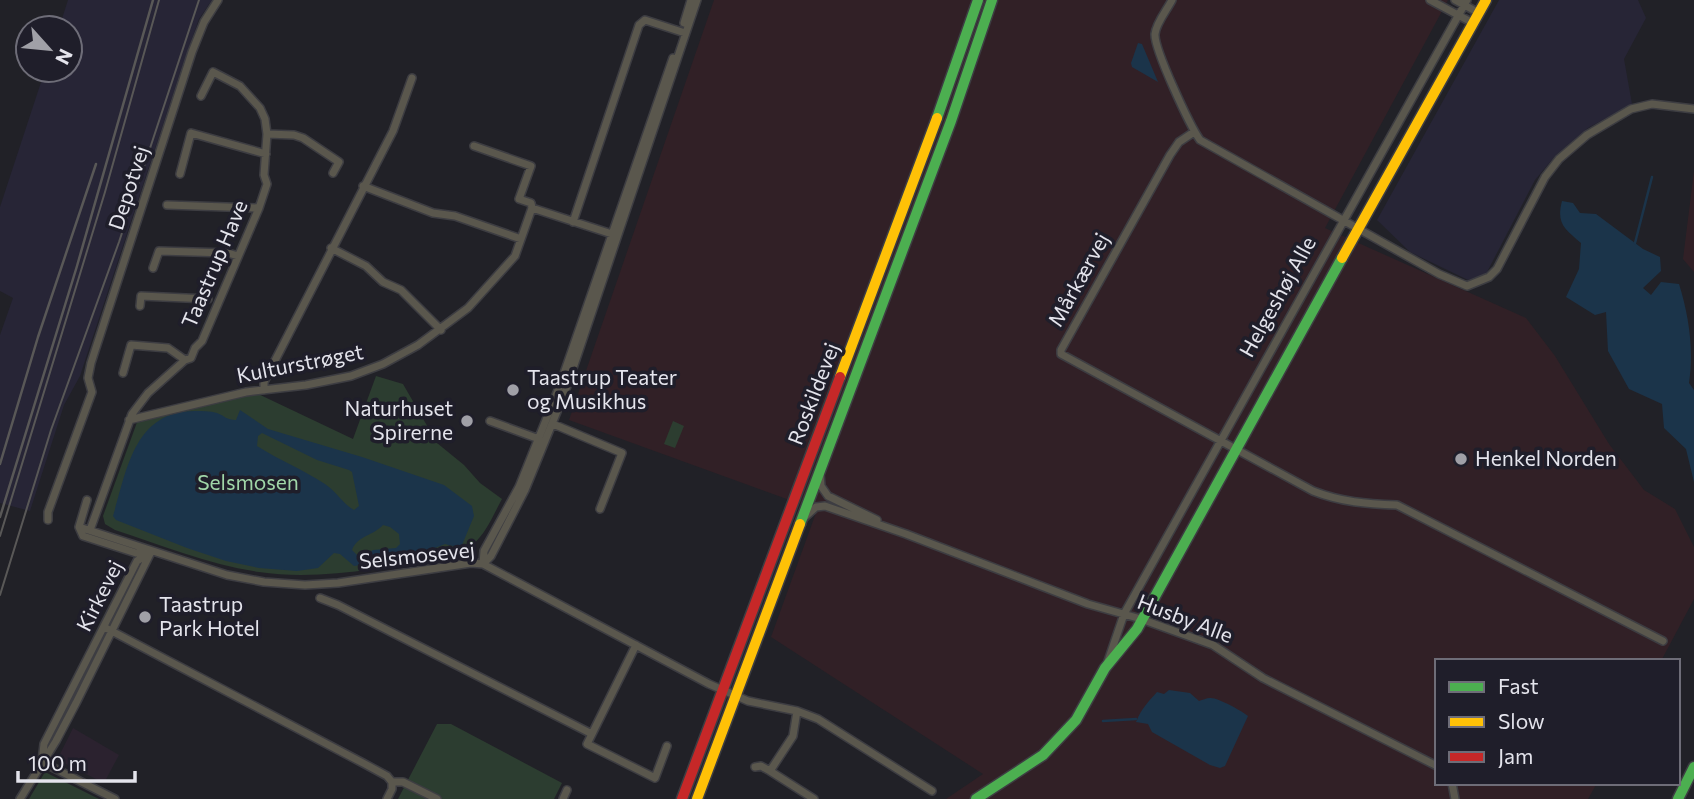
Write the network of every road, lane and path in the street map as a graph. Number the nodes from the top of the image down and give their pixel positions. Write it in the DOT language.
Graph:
graph roads {
  1 [pos="218,0"];
  2 [pos="691,0"];
  3 [pos="697,0"];
  4 [pos="978,0"];
  5 [pos="992,0"];
  6 [pos="1172,0"];
  7 [pos="1430,0"];
  8 [pos="1455,0"];
  9 [pos="1486,0"];
  10 [pos="1466,2"];
  11 [pos="1458,16"];
  12 [pos="1476,18"];
  13 [pos="684,33"];
  14 [pos="412,78"];
  15 [pos="201,96"];
  16 [pos="1694,109"];
  17 [pos="1194,132"];
  18 [pos="267,134"];
  19 [pos="474,146"];
  20 [pos="266,154"];
  21 [pos="333,173"];
  22 [pos="180,174"];
  23 [pos="363,186"];
  24 [pos="167,205"];
  25 [pos="259,208"];
  26 [pos="531,208"];
  27 [pos="1343,220"];
  28 [pos="573,222"];
  29 [pos="1357,228"];
  30 [pos="616,235"];
  31 [pos="521,239"];
  32 [pos="331,248"];
  33 [pos="238,256"];
  34 [pos="153,268"];
  35 [pos="208,299"];
  36 [pos="140,306"];
  37 [pos="441,330"];
  38 [pos="185,360"];
  39 [pos="122,373"];
  40 [pos="264,390"];
  41 [pos="129,420"];
  42 [pos="490,421"];
  43 [pos="553,424"];
  44 [pos="539,439"];
  45 [pos="1220,441"];
  46 [pos="1235,449"];
  47 [pos="820,473"];
  48 [pos="88,500"];
  49 [pos="600,509"];
  50 [pos="48,520"];
  51 [pos="802,520"];
  52 [pos="79,527"];
  53 [pos="90,530"];
  54 [pos="906,534"];
  55 [pos="151,552"];
  56 [pos="483,564"];
  57 [pos="320,598"];
  58 [pos="1124,614"];
  59 [pos="1142,619"];
  60 [pos="104,627"];
  61 [pos="113,632"];
  62 [pos="1664,641"];
  63 [pos="636,645"];
  64 [pos="1105,668"];
  65 [pos="723,690"];
  66 [pos="736,696"];
  67 [pos="797,711"];
  68 [pos="592,734"];
  69 [pos="667,746"];
  70 [pos="41,762"];
  71 [pos="1435,765"];
  72 [pos="755,767"];
  73 [pos="1694,767"];
  74 [pos="770,771"];
  75 [pos="392,782"];
  76 [pos="567,790"];
  77 [pos="932,791"];
  78 [pos="20,799"];
  79 [pos="115,799"];
  80 [pos="387,799"];
  81 [pos="437,799"];
  82 [pos="563,799"];
  83 [pos="682,799"];
  84 [pos="697,799"];
  85 [pos="814,799"];
  86 [pos="976,799"];
  87 [pos="1678,799"];
  1 -- 50 [label="street, Depotvej"];
  2 -- 13 [label="street"];
  3 -- 13 [label="street"];
  4 -- 65 [label="main road, Roskildevej"];
  5 -- 47 [label="main road, Roskildevej"];
  6 -- 17 [label="street"];
  7 -- 11 [label="street"];
  8 -- 10 [label="street"];
  9 -- 12 [label="main road, Helgeshøj Alle"];
  10 -- 11 [label="street, Helgeshøj Alle"];
  10 -- 12 [label="street"];
  11 -- 12 [label="street"];
  11 -- 27 [label="street, Helgeshøj Alle"];
  12 -- 29 [label="main road, Helgeshøj Alle"];
  13 -- 28 [label="street"];
  13 -- 30 [label="street"];
  14 -- 23 [label="street"];
  15 -- 18 [label="street, Taastrup Have"];
  16 -- 29 [label="street"];
  17 -- 27 [label="street"];
  17 -- 45 [label="street, Mårkærvej"];
  18 -- 20 [label="street, Taastrup Have"];
  18 -- 21 [label="street"];
  19 -- 26 [label="street"];
  20 -- 22 [label="street"];
  20 -- 25 [label="street, Taastrup Have"];
  23 -- 31 [label="street"];
  23 -- 32 [label="street"];
  24 -- 25 [label="street"];
  25 -- 33 [label="street, Taastrup Have"];
  26 -- 28 [label="street"];
  26 -- 31 [label="street, Kulturstrøget"];
  27 -- 29 [label="street"];
  27 -- 45 [label="street, Helgeshøj Alle"];
  28 -- 30 [label="street"];
  29 -- 46 [label="main road, Helgeshøj Alle"];
  30 -- 43 [label="street"];
  30 -- 44 [label="street"];
  31 -- 37 [label="street, Kulturstrøget"];
  32 -- 37 [label="street"];
  32 -- 40 [label="street"];
  33 -- 34 [label="street"];
  33 -- 38 [label="street, Taastrup Have"];
  35 -- 36 [label="street"];
  37 -- 40 [label="street, Kulturstrøget"];
  38 -- 39 [label="street"];
  38 -- 41 [label="street, Taastrup Have"];
  40 -- 41 [label="street, Kulturstrøget"];
  41 -- 53 [label="street, Taastrup Have"];
  42 -- 44 [label="street"];
  43 -- 49 [label="street"];
  43 -- 56 [label="street"];
  44 -- 56 [label="street"];
  45 -- 46 [label="street, Mårkærvej"];
  45 -- 58 [label="street, Helgeshøj Alle"];
  46 -- 59 [label="main road, Helgeshøj Alle"];
  46 -- 62 [label="street"];
  47 -- 51 [label="main road, Roskildevej"];
  47 -- 54 [label="street, Husby Alle"];
  48 -- 52 [label="street"];
  51 -- 54 [label="street, Husby Alle"];
  51 -- 66 [label="main road, Roskildevej"];
  52 -- 53 [label="street, Selsmosevej"];
  52 -- 55 [label="street"];
  53 -- 55 [label="street, Selsmosevej"];
  54 -- 58 [label="street, Husby Alle"];
  55 -- 56 [label="street, Selsmosevej"];
  55 -- 60 [label="street, Kirkevej"];
  55 -- 61 [label="street, Kirkevej"];
  56 -- 63 [label="street, Selsmosevej"];
  57 -- 68 [label="street"];
  58 -- 59 [label="street, Husby Alle"];
  58 -- 64 [label="street, Helgeshøj Alle"];
  59 -- 64 [label="main road, Helgeshøj Alle"];
  59 -- 71 [label="street, Husby Alle"];
  60 -- 61 [label="street"];
  60 -- 70 [label="street, Kirkevej"];
  61 -- 70 [label="street, Kirkevej"];
  61 -- 75 [label="street"];
  63 -- 65 [label="street, Selsmosevej"];
  63 -- 68 [label="street"];
  64 -- 86 [label="main road, Helgeshøj Alle"];
  65 -- 66 [label="street, Selsmosevej"];
  65 -- 83 [label="main road, Roskildevej"];
  66 -- 67 [label="street, Selsmosevej"];
  66 -- 84 [label="main road, Roskildevej"];
  67 -- 74 [label="street"];
  67 -- 77 [label="street, Selsmosevej"];
  68 -- 69 [label="street"];
  70 -- 78 [label="street, Kirkevej"];
  70 -- 79 [label="street"];
  72 -- 74 [label="street"];
  73 -- 87 [label="main road"];
  74 -- 85 [label="street"];
  75 -- 80 [label="street"];
  75 -- 81 [label="street"];
  76 -- 82 [label="street"];
}
